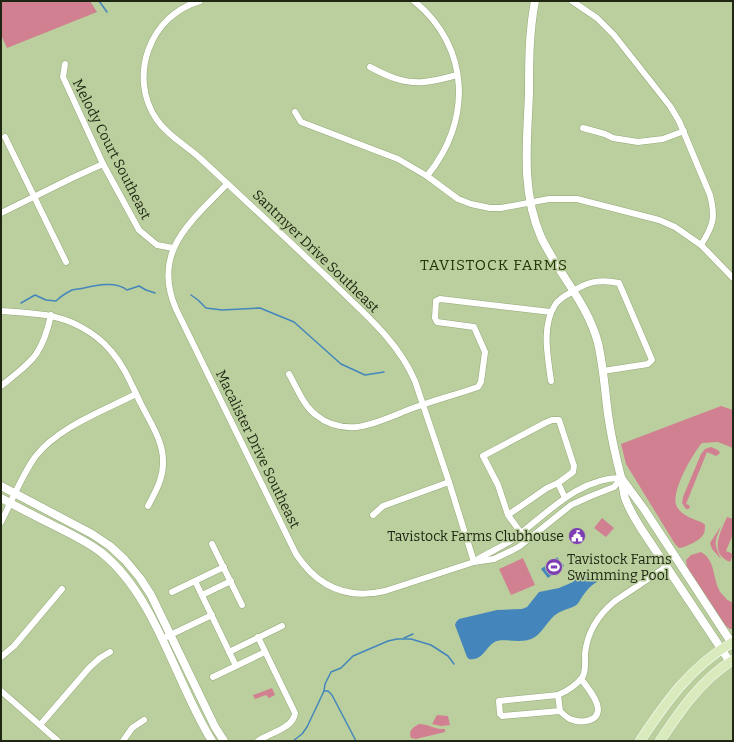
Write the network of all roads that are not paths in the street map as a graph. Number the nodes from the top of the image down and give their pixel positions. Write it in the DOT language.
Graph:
graph roads {
  1 [pos="200,1"];
  2 [pos="414,1"];
  3 [pos="535,1"];
  4 [pos="572,1"];
  5 [pos="65,64"];
  6 [pos="370,67"];
  7 [pos="457,75"];
  8 [pos="295,112"];
  9 [pos="583,128"];
  10 [pos="684,132"];
  11 [pos="5,137"];
  12 [pos="104,164"];
  13 [pos="426,176"];
  14 [pos="227,184"];
  15 [pos="34,196"];
  16 [pos="530,202"];
  17 [pos="1,213"];
  18 [pos="701,246"];
  19 [pos="173,248"];
  20 [pos="66,262"];
  21 [pos="733,278"];
  22 [pos="573,291"];
  23 [pos="1,311"];
  24 [pos="551,312"];
  25 [pos="51,315"];
  26 [pos="602,370"];
  27 [pos="290,374"];
  28 [pos="551,381"];
  29 [pos="1,386"];
  30 [pos="136,394"];
  31 [pos="423,404"];
  32 [pos="622,478"];
  33 [pos="449,482"];
  34 [pos="558,483"];
  35 [pos="1,486"];
  36 [pos="16,494"];
  37 [pos="1,498"];
  38 [pos="565,498"];
  39 [pos="11,504"];
  40 [pos="148,506"];
  41 [pos="373,515"];
  42 [pos="508,515"];
  43 [pos="1,522"];
  44 [pos="521,533"];
  45 [pos="212,544"];
  46 [pos="474,562"];
  47 [pos="224,567"];
  48 [pos="666,567"];
  49 [pos="195,581"];
  50 [pos="231,581"];
  51 [pos="62,589"];
  52 [pos="172,592"];
  53 [pos="202,595"];
  54 [pos="242,605"];
  55 [pos="212,615"];
  56 [pos="282,626"];
  57 [pos="170,635"];
  58 [pos="258,637"];
  59 [pos="161,639"];
  60 [pos="733,643"];
  61 [pos="721,649"];
  62 [pos="110,652"];
  63 [pos="229,652"];
  64 [pos="266,652"];
  65 [pos="1,657"];
  66 [pos="732,663"];
  67 [pos="236,666"];
  68 [pos="213,678"];
  69 [pos="581,678"];
  70 [pos="1,691"];
  71 [pos="558,695"];
  72 [pos="560,711"];
  73 [pos="144,720"];
  74 [pos="40,725"];
  75 [pos="58,741"];
  76 [pos="123,741"];
  77 [pos="212,741"];
  78 [pos="224,741"];
  79 [pos="258,741"];
  80 [pos="640,741"];
  81 [pos="660,741"];
  1 -- 14 [label="street, Santmyer Drive Southeast"];
  2 -- 7 [label="street"];
  3 -- 16 [label="street"];
  4 -- 10 [label="street"];
  5 -- 12 [label="street, Melody Court Southeast"];
  6 -- 7 [label="street"];
  7 -- 13 [label="street"];
  8 -- 13 [label="street"];
  9 -- 10 [label="street"];
  10 -- 18 [label="street"];
  11 -- 15 [label="street"];
  12 -- 15 [label="street"];
  12 -- 19 [label="street, Melody Court Southeast"];
  13 -- 16 [label="street"];
  14 -- 19 [label="street, Macalister Drive Southeast"];
  14 -- 31 [label="street, Santmyer Drive Southeast"];
  15 -- 17 [label="street"];
  15 -- 20 [label="street"];
  16 -- 18 [label="street"];
  16 -- 22 [label="street"];
  18 -- 21 [label="street"];
  19 -- 46 [label="street, Macalister Drive Southeast"];
  22 -- 24 [label="street"];
  22 -- 26 [label="street"];
  22 -- 26 [label="street"];
  23 -- 25 [label="street"];
  24 -- 28 [label="street"];
  24 -- 31 [label="street"];
  25 -- 29 [label="street"];
  25 -- 30 [label="street"];
  26 -- 32 [label="street"];
  27 -- 31 [label="street"];
  30 -- 36 [label="street"];
  30 -- 40 [label="street"];
  31 -- 33 [label="street, Santmyer Drive Southeast"];
  32 -- 38 [label="street, Macalister Drive Southeast"];
  32 -- 46 [label="street, Macalister Drive Southeast"];
  32 -- 48 [label="street"];
  32 -- 60 [label="street"];
  33 -- 41 [label="street"];
  33 -- 46 [label="street, Santmyer Drive Southeast"];
  34 -- 38 [label="street"];
  34 -- 42 [label="street"];
  34 -- 42 [label="street"];
  35 -- 36 [label="street"];
  36 -- 39 [label="street"];
  36 -- 57 [label="street"];
  37 -- 39 [label="street"];
  38 -- 44 [label="street, Macalister Drive Southeast"];
  39 -- 43 [label="street"];
  39 -- 59 [label="street"];
  42 -- 44 [label="street"];
  44 -- 46 [label="street, Macalister Drive Southeast"];
  45 -- 47 [label="street"];
  47 -- 49 [label="street"];
  47 -- 50 [label="street"];
  48 -- 61 [label="street"];
  48 -- 69 [label="street"];
  49 -- 52 [label="street"];
  49 -- 53 [label="street"];
  50 -- 53 [label="street"];
  50 -- 54 [label="street"];
  51 -- 65 [label="street"];
  53 -- 55 [label="street"];
  55 -- 57 [label="street"];
  55 -- 63 [label="street"];
  56 -- 58 [label="street"];
  57 -- 59 [label="street"];
  57 -- 78 [label="street"];
  58 -- 63 [label="street"];
  58 -- 64 [label="street"];
  59 -- 77 [label="street"];
  60 -- 61 [label="main road"];
  61 -- 66 [label="street"];
  61 -- 80 [label="main road"];
  62 -- 74 [label="street"];
  63 -- 67 [label="street"];
  64 -- 67 [label="street"];
  64 -- 79 [label="street"];
  66 -- 81 [label="main road"];
  67 -- 68 [label="street"];
  69 -- 71 [label="street"];
  69 -- 72 [label="street"];
  70 -- 74 [label="street"];
  71 -- 72 [label="street"];
  71 -- 72 [label="street"];
  73 -- 76 [label="street"];
  74 -- 75 [label="street"];
}
